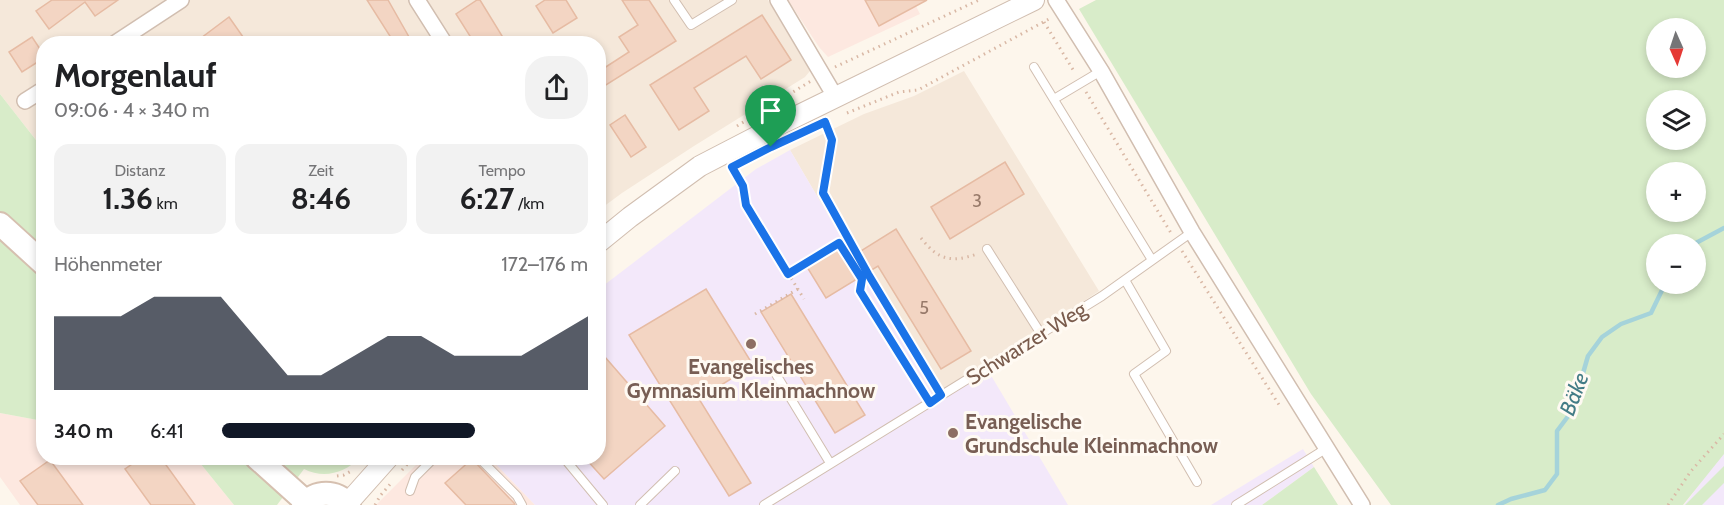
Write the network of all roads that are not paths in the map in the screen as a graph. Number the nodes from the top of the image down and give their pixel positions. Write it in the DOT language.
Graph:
graph roads {
  1 [pos="181,0"];
  2 [pos="417,0"];
  3 [pos="674,0"];
  4 [pos="732,0"];
  5 [pos="778,0"];
  6 [pos="1034,0"];
  7 [pos="1059,5"];
  8 [pos="126,36"];
  9 [pos="440,36"];
  10 [pos="1034,67"];
  11 [pos="1101,71"];
  12 [pos="36,94"];
  13 [pos="1054,99"];
  14 [pos="25,101"];
  15 [pos="838,106"];
  16 [pos="0,224"];
  17 [pos="1192,232"];
  18 [pos="606,236"];
  19 [pos="987,249"];
  20 [pos="36,257"];
  21 [pos="1152,260"];
  22 [pos="1125,280"];
  23 [pos="1041,334"];
  24 [pos="774,370"];
  25 [pos="1327,448"];
  26 [pos="830,464"];
  27 [pos="264,465"];
  28 [pos="382,465"];
  29 [pos="427,465"];
  30 [pos="486,465"];
  31 [pos="570,465"];
  32 [pos="675,471"];
  33 [pos="1197,482"];
  34 [pos="410,491"];
  35 [pos="304,503"];
  36 [pos="349,504"];
  37 [pos="522,505"];
  38 [pos="603,505"];
  39 [pos="640,505"];
  40 [pos="764,505"];
  41 [pos="1236,505"];
  42 [pos="1362,505"];
  1 -- 8 [label="street"];
  2 -- 9 [label="street"];
  3 -- 4 [label="lane"];
  5 -- 15 [label="street"];
  6 -- 15 [label="street"];
  7 -- 11 [label="street"];
  10 -- 13 [label="lane"];
  11 -- 13 [label="lane"];
  11 -- 17 [label="street"];
  12 -- 14 [label="street"];
  13 -- 21 [label="lane"];
  15 -- 18 [label="street"];
  16 -- 20 [label="main road"];
  17 -- 21 [label="lane, Schwarzer Weg"];
  17 -- 25 [label="street"];
  19 -- 23 [label="lane"];
  21 -- 22 [label="lane, Schwarzer Weg"];
  22 -- 23 [label="lane, Schwarzer Weg"];
  22 -- 33 [label="lane"];
  23 -- 26 [label="lane, Schwarzer Weg"];
  24 -- 26 [label="lane"];
  25 -- 41 [label="lane"];
  25 -- 42 [label="street"];
  26 -- 40 [label="lane, Schwarzer Weg"];
  27 -- 35 [label="main road"];
  28 -- 36 [label="street"];
  29 -- 34 [label="lane"];
  30 -- 37 [label="lane"];
  31 -- 38 [label="lane"];
  32 -- 39 [label="lane"];
  35 -- 36 [label="main road"];
}
